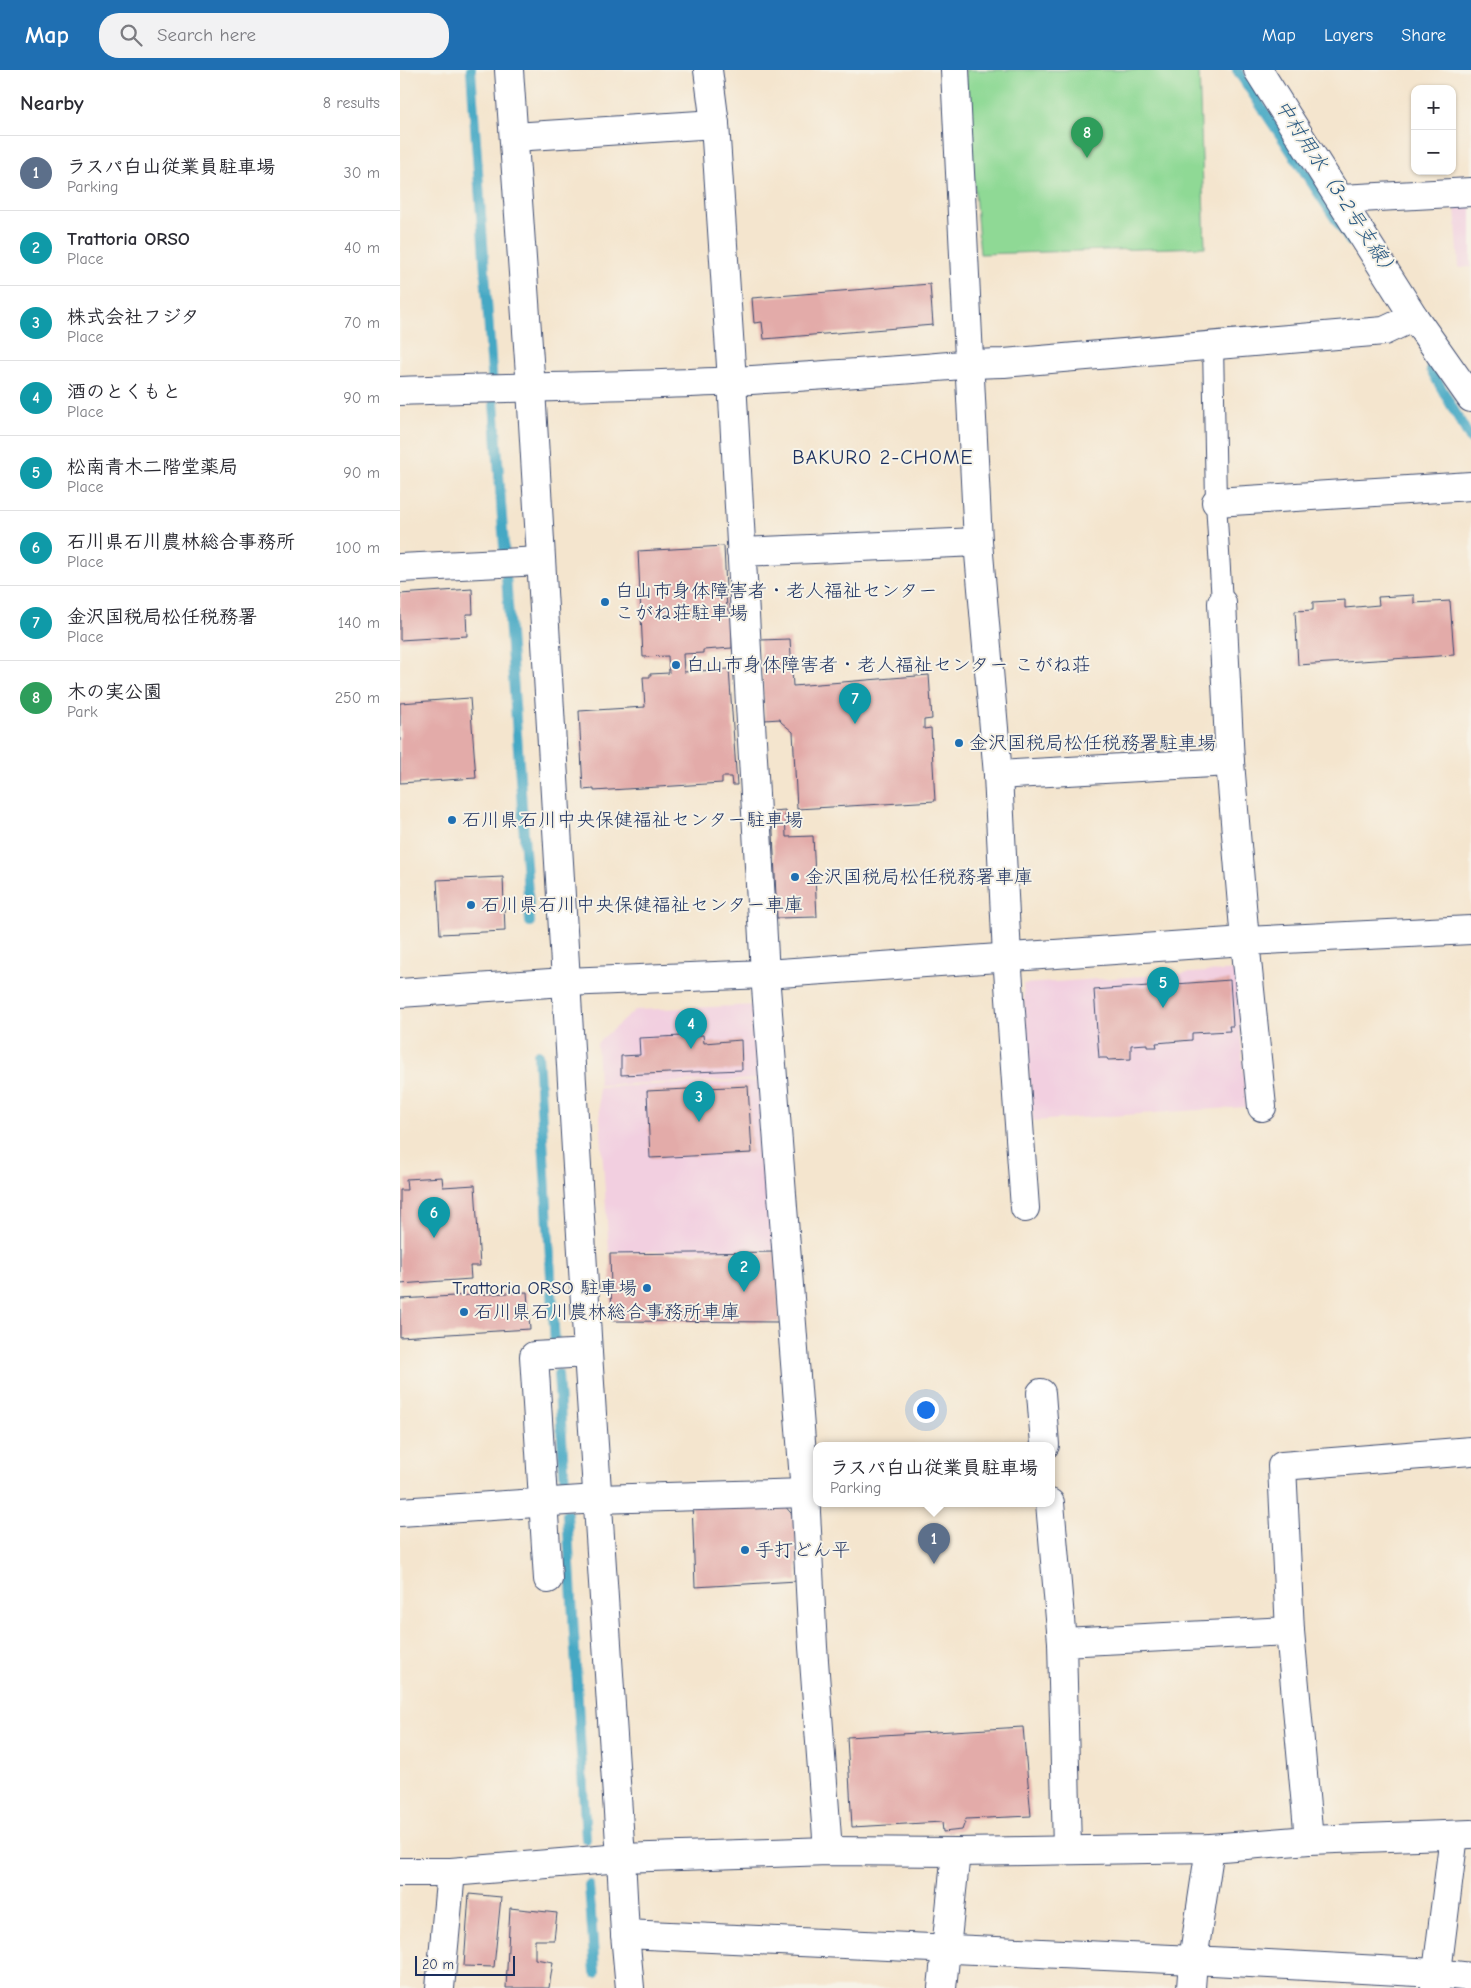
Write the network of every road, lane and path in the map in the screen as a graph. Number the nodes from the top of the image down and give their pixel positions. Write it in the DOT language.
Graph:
graph roads {
  1 [pos="509,70"];
  2 [pos="708,70"];
  3 [pos="955,70"];
  4 [pos="1258,70"];
  5 [pos="715,124"];
  6 [pos="514,137"];
  7 [pos="1471,192"];
  8 [pos="1341,199"];
  9 [pos="1414,317"];
  10 [pos="1213,346"];
  11 [pos="968,363"];
  12 [pos="1462,372"];
  13 [pos="732,381"];
  14 [pos="517,389"];
  15 [pos="400,391"];
  16 [pos="1471,398"];
  17 [pos="1471,487"];
  18 [pos="1216,502"];
  19 [pos="978,542"];
  20 [pos="741,552"];
  21 [pos="516,562"];
  22 [pos="400,568"];
  23 [pos="1222,603"];
  24 [pos="1230,762"];
  25 [pos="998,776"];
  26 [pos="1471,930"];
  27 [pos="1245,941"];
  28 [pos="1007,956"];
  29 [pos="765,974"];
  30 [pos="565,982"];
  31 [pos="400,993"];
  32 [pos="1262,1107"];
  33 [pos="1025,1208"];
  34 [pos="588,1354"];
  35 [pos="1041,1393"];
  36 [pos="1045,1442"];
  37 [pos="1471,1451"];
  38 [pos="805,1493"];
  39 [pos="597,1499"];
  40 [pos="543,1502"];
  41 [pos="1050,1507"];
  42 [pos="400,1512"];
  43 [pos="548,1579"];
  44 [pos="1290,1631"];
  45 [pos="1062,1642"];
  46 [pos="1463,1835"];
  47 [pos="1308,1840"];
  48 [pos="1210,1848"];
  49 [pos="1067,1849"];
  50 [pos="828,1851"];
  51 [pos="956,1852"];
  52 [pos="622,1858"];
  53 [pos="400,1872"];
  54 [pos="451,1872"];
  55 [pos="625,1934"];
  56 [pos="947,1949"];
  57 [pos="1193,1960"];
  58 [pos="1471,1977"];
  59 [pos="1436,1981"];
  60 [pos="440,1988"];
  61 [pos="630,1988"];
  62 [pos="942,1988"];
  63 [pos="1191,1988"];
  1 -- 6 [label="street"];
  2 -- 5 [label="street"];
  3 -- 11 [label="street"];
  4 -- 8 [label="street"];
  5 -- 6 [label="street"];
  5 -- 13 [label="street"];
  6 -- 14 [label="street"];
  7 -- 8 [label="street"];
  8 -- 9 [label="street"];
  9 -- 10 [label="street"];
  9 -- 12 [label="street"];
  10 -- 11 [label="street"];
  10 -- 18 [label="lane"];
  11 -- 13 [label="street"];
  11 -- 19 [label="street"];
  12 -- 16 [label="street"];
  13 -- 14 [label="street"];
  13 -- 20 [label="street"];
  14 -- 15 [label="street"];
  14 -- 21 [label="street"];
  17 -- 18 [label="street"];
  18 -- 23 [label="lane"];
  19 -- 20 [label="street"];
  19 -- 25 [label="street"];
  20 -- 29 [label="street"];
  21 -- 22 [label="street"];
  21 -- 30 [label="street"];
  23 -- 24 [label="street"];
  24 -- 25 [label="street"];
  24 -- 27 [label="street"];
  25 -- 28 [label="street"];
  26 -- 27 [label="street"];
  27 -- 28 [label="street"];
  27 -- 32 [label="street"];
  28 -- 29 [label="street"];
  28 -- 33 [label="street"];
  29 -- 30 [label="street"];
  29 -- 38 [label="street"];
  30 -- 31 [label="street"];
  30 -- 34 [label="street"];
  34 -- 39 [label="street"];
  34 -- 40 [label="street"];
  35 -- 36 [label="street"];
  37 -- 44 [label="street"];
  38 -- 39 [label="street"];
  38 -- 50 [label="street"];
  39 -- 40 [label="street"];
  39 -- 52 [label="street"];
  40 -- 42 [label="street"];
  40 -- 43 [label="street"];
  41 -- 45 [label="street"];
  44 -- 45 [label="street"];
  44 -- 47 [label="street"];
  45 -- 49 [label="street"];
  46 -- 47 [label="street"];
  46 -- 59 [label="street"];
  47 -- 48 [label="street"];
  48 -- 49 [label="street"];
  48 -- 57 [label="street"];
  49 -- 51 [label="street"];
  50 -- 51 [label="street"];
  50 -- 52 [label="street"];
  51 -- 56 [label="street"];
  52 -- 54 [label="street"];
  52 -- 55 [label="street"];
  53 -- 54 [label="street"];
  54 -- 60 [label="street"];
  55 -- 56 [label="street"];
  55 -- 61 [label="street"];
  56 -- 57 [label="street"];
  56 -- 62 [label="street"];
  57 -- 59 [label="street"];
  57 -- 63 [label="street"];
  58 -- 59 [label="street"];
}
